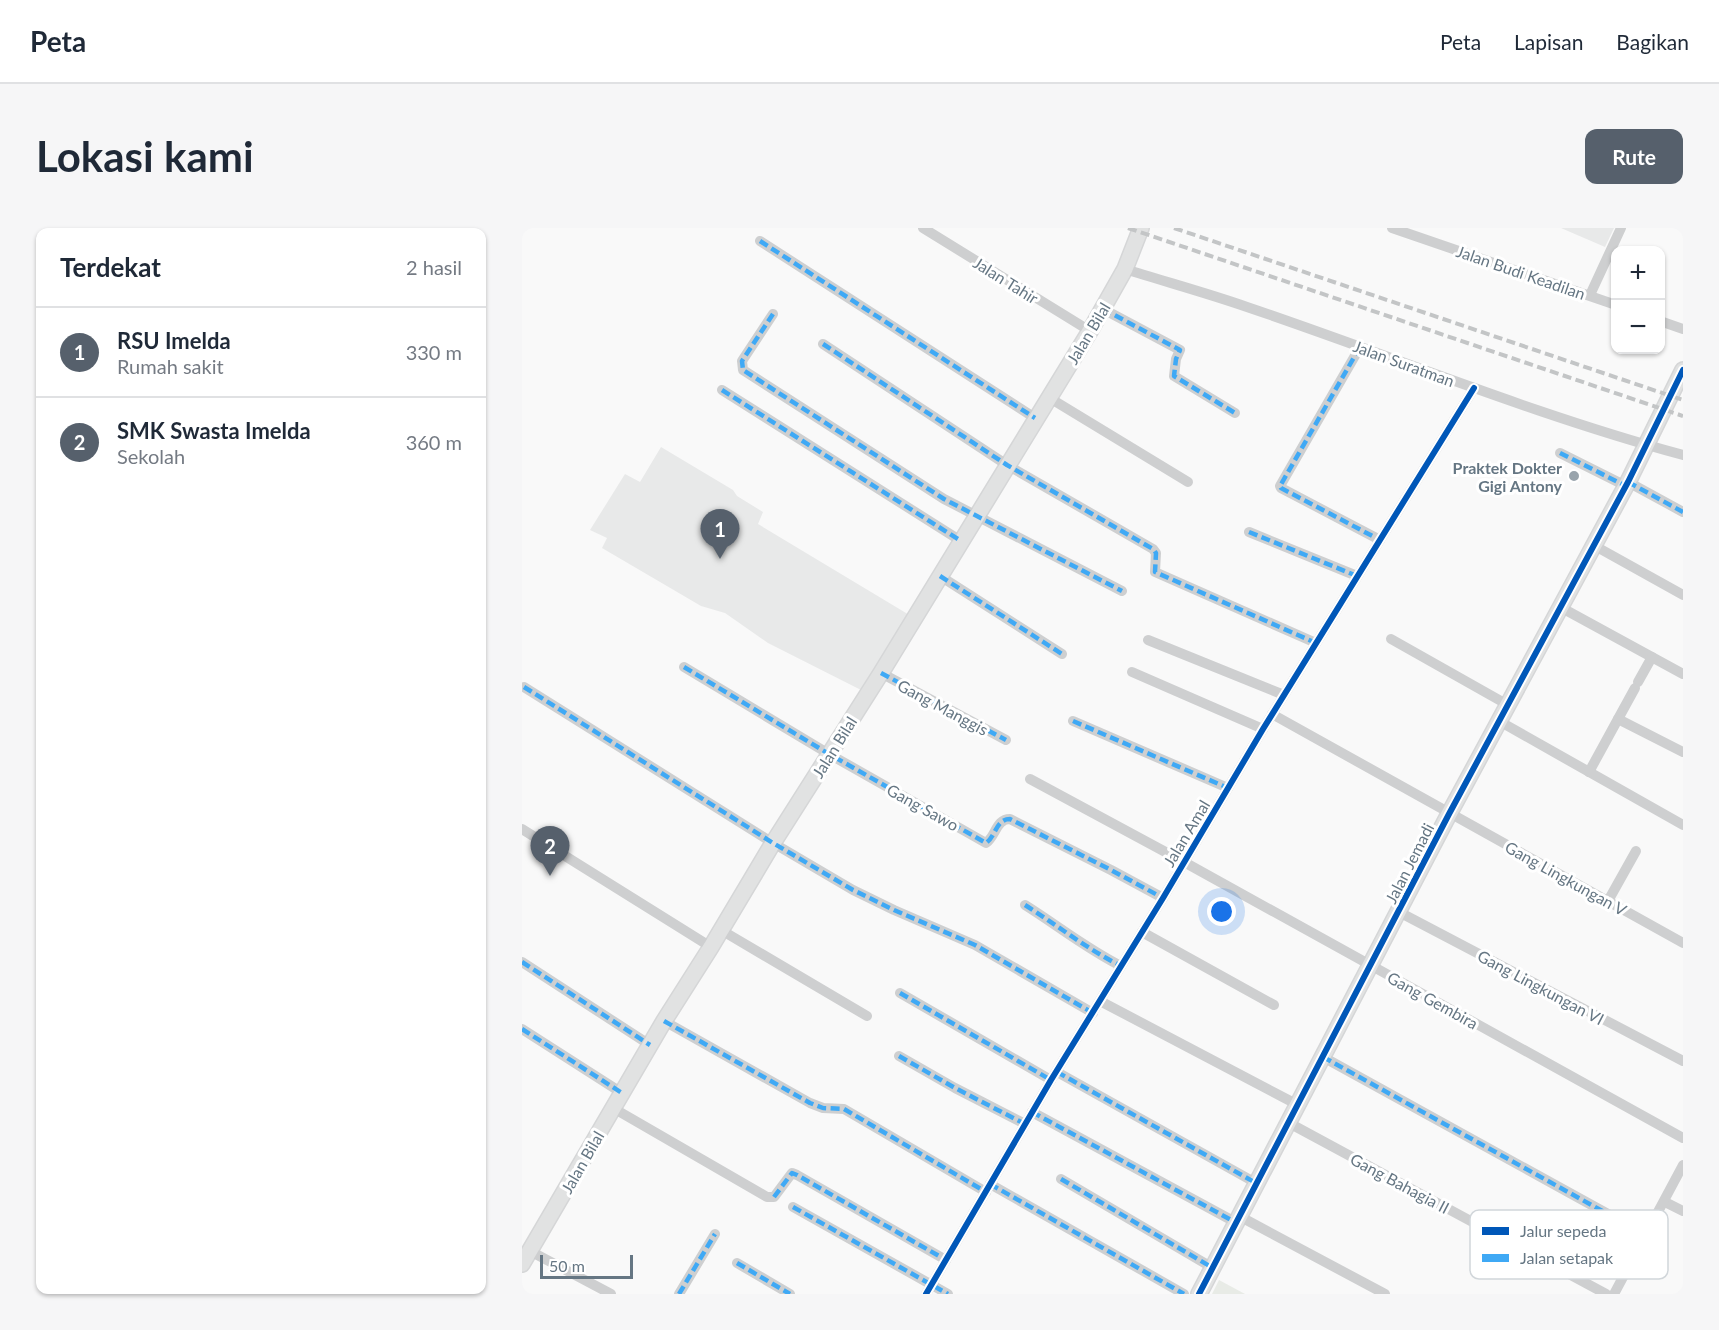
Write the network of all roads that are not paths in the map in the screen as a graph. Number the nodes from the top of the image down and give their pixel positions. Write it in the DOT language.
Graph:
graph roads {
  1 [pos="923,228"];
  2 [pos="1141,228"];
  3 [pos="1392,228"];
  4 [pos="1622,228"];
  5 [pos="759,241"];
  6 [pos="1125,269"];
  7 [pos="1590,295"];
  8 [pos="1611,303"];
  9 [pos="1103,309"];
  10 [pos="773,314"];
  11 [pos="1665,323"];
  12 [pos="1683,329"];
  13 [pos="1090,331"];
  14 [pos="822,344"];
  15 [pos="1360,347"];
  16 [pos="1683,370"];
  17 [pos="1474,388"];
  18 [pos="722,390"];
  19 [pos="1678,392"];
  20 [pos="1048,397"];
  21 [pos="1235,413"];
  22 [pos="1035,418"];
  23 [pos="1646,445"];
  24 [pos="1560,453"];
  25 [pos="1683,455"];
  26 [pos="1007,465"];
  27 [pos="1188,482"];
  28 [pos="1627,484"];
  29 [pos="1683,512"];
  30 [pos="976,516"];
  31 [pos="1249,532"];
  32 [pos="1380,540"];
  33 [pos="961,542"];
  34 [pos="1595,546"];
  35 [pos="940,576"];
  36 [pos="1357,576"];
  37 [pos="1122,591"];
  38 [pos="1683,595"];
  39 [pos="1562,608"];
  40 [pos="1391,639"];
  41 [pos="1148,640"];
  42 [pos="1316,643"];
  43 [pos="1062,654"];
  44 [pos="1652,657"];
  45 [pos="684,667"];
  46 [pos="1132,672"];
  47 [pos="881,673"];
  48 [pos="1683,674"];
  49 [pos="524,687"];
  50 [pos="1284,695"];
  51 [pos="1508,705"];
  52 [pos="1272,714"];
  53 [pos="1618,718"];
  54 [pos="1073,721"];
  55 [pos="1499,721"];
  56 [pos="1263,729"];
  57 [pos="1006,741"];
  58 [pos="1683,752"];
  59 [pos="829,754"];
  60 [pos="1589,772"];
  61 [pos="1030,780"];
  62 [pos="1228,788"];
  63 [pos="1449,814"];
  64 [pos="1683,825"];
  65 [pos="522,829"];
  66 [pos="773,843"];
  67 [pos="1636,851"];
  68 [pos="1184,862"];
  69 [pos="1163,898"];
  70 [pos="1608,901"];
  71 [pos="1025,905"];
  72 [pos="1399,912"];
  73 [pos="721,930"];
  74 [pos="1142,932"];
  75 [pos="1683,943"];
  76 [pos="711,947"];
  77 [pos="522,962"];
  78 [pos="1121,966"];
  79 [pos="1371,966"];
  80 [pos="900,993"];
  81 [pos="1100,1001"];
  82 [pos="1274,1005"];
  83 [pos="1093,1013"];
  84 [pos="867,1016"];
  85 [pos="664,1021"];
  86 [pos="522,1029"];
  87 [pos="650,1045"];
  88 [pos="899,1056"];
  89 [pos="1323,1057"];
  90 [pos="1683,1062"];
  91 [pos="1054,1076"];
  92 [pos="622,1093"];
  93 [pos="1298,1105"];
  94 [pos="614,1108"];
  95 [pos="1032,1112"];
  96 [pos="1289,1123"];
  97 [pos="1025,1124"];
  98 [pos="1683,1138"];
  99 [pos="1683,1165"];
  100 [pos="1061,1179"];
  101 [pos="1256,1183"];
  102 [pos="988,1188"];
  103 [pos="1665,1202"];
  104 [pos="793,1207"];
  105 [pos="1601,1210"];
  106 [pos="1660,1210"];
  107 [pos="1683,1211"];
  108 [pos="1237,1219"];
  109 [pos="1470,1221"];
  110 [pos="715,1234"];
  111 [pos="524,1254"];
  112 [pos="946,1260"];
  113 [pos="737,1263"];
  114 [pos="1213,1268"];
  115 [pos="1578,1279"];
  116 [pos="1622,1279"];
  117 [pos="928,1289"];
  118 [pos="611,1294"];
  119 [pos="679,1294"];
  120 [pos="790,1294"];
  121 [pos="948,1294"];
  122 [pos="1184,1294"];
  123 [pos="1199,1294"];
  124 [pos="1385,1294"];
  125 [pos="1606,1294"];
  126 [pos="1614,1294"];
  1 -- 13 [label="street, Jalan Tahir"];
  2 -- 6 [label="main road, Jalan Bilal"];
  3 -- 7 [label="street, Jalan Budi Keadilan"];
  4 -- 7 [label="street"];
  5 -- 22 [label="street"];
  6 -- 9 [label="main road, Jalan Bilal"];
  6 -- 15 [label="street, Jalan Suratman"];
  7 -- 8 [label="street, Jalan Budi Keadilan"];
  9 -- 13 [label="main road, Jalan Bilal"];
  9 -- 21 [label="street"];
  10 -- 30 [label="street"];
  11 -- 12 [label="street"];
  13 -- 20 [label="main road, Jalan Bilal"];
  14 -- 26 [label="street"];
  15 -- 17 [label="street, Jalan Suratman"];
  15 -- 32 [label="street"];
  16 -- 19 [label="main road, Jalan Jemadi"];
  17 -- 23 [label="street, Jalan Suratman"];
  17 -- 32 [label="street, Jalan Amal"];
  18 -- 33 [label="street"];
  19 -- 23 [label="main road, Jalan Jemadi"];
  20 -- 22 [label="main road, Jalan Bilal"];
  20 -- 27 [label="street"];
  22 -- 26 [label="main road, Jalan Bilal"];
  23 -- 25 [label="street, Jalan Suratman"];
  23 -- 28 [label="main road, Jalan Jemadi"];
  24 -- 28 [label="street"];
  26 -- 30 [label="main road, Jalan Bilal"];
  26 -- 42 [label="street"];
  28 -- 29 [label="street"];
  28 -- 34 [label="main road, Jalan Jemadi"];
  30 -- 33 [label="main road, Jalan Bilal"];
  30 -- 37 [label="street"];
  31 -- 36 [label="street"];
  32 -- 36 [label="street, Jalan Amal"];
  33 -- 35 [label="main road, Jalan Bilal"];
  34 -- 38 [label="street"];
  34 -- 39 [label="main road, Jalan Jemadi"];
  35 -- 43 [label="street"];
  35 -- 47 [label="main road, Jalan Bilal"];
  36 -- 42 [label="street, Jalan Amal"];
  39 -- 44 [label="street"];
  39 -- 51 [label="main road, Jalan Jemadi"];
  40 -- 51 [label="street"];
  41 -- 50 [label="street"];
  42 -- 50 [label="street, Jalan Amal"];
  44 -- 48 [label="street"];
  44 -- 53 [label="street"];
  45 -- 59 [label="street"];
  46 -- 56 [label="street"];
  47 -- 57 [label="street, Gang Manggis"];
  47 -- 59 [label="main road, Jalan Bilal"];
  49 -- 66 [label="street"];
  50 -- 52 [label="street, Jalan Amal"];
  51 -- 55 [label="main road, Jalan Jemadi"];
  52 -- 56 [label="street, Jalan Amal"];
  52 -- 63 [label="street, Gang Lingkungan V"];
  53 -- 58 [label="street"];
  53 -- 60 [label="street"];
  54 -- 62 [label="street"];
  55 -- 60 [label="street"];
  55 -- 63 [label="main road, Jalan Jemadi"];
  56 -- 62 [label="street, Jalan Amal"];
  59 -- 66 [label="main road, Jalan Bilal"];
  59 -- 69 [label="street, Gang Sawo"];
  60 -- 64 [label="street"];
  61 -- 68 [label="street, Gang Gembira"];
  62 -- 68 [label="street, Jalan Amal"];
  63 -- 70 [label="street, Gang Lingkungan V"];
  63 -- 72 [label="main road, Jalan Jemadi"];
  65 -- 76 [label="street"];
  66 -- 73 [label="main road, Jalan Bilal"];
  66 -- 83 [label="street"];
  67 -- 70 [label="street"];
  68 -- 69 [label="street, Jalan Amal"];
  68 -- 79 [label="street, Gang Gembira"];
  69 -- 74 [label="street, Jalan Amal"];
  70 -- 75 [label="street, Gang Lingkungan V"];
  71 -- 78 [label="street"];
  72 -- 79 [label="main road, Jalan Jemadi"];
  72 -- 90 [label="street, Gang Lingkungan VI"];
  73 -- 76 [label="main road, Jalan Bilal"];
  73 -- 84 [label="street"];
  74 -- 78 [label="street, Jalan Amal"];
  74 -- 82 [label="street"];
  76 -- 85 [label="main road, Jalan Bilal"];
  77 -- 87 [label="street"];
  78 -- 81 [label="street, Jalan Amal"];
  79 -- 89 [label="main road, Jalan Jemadi"];
  79 -- 98 [label="street, Gang Gembira"];
  80 -- 91 [label="street"];
  81 -- 83 [label="street, Jalan Amal"];
  81 -- 93 [label="street"];
  83 -- 91 [label="street, Jalan Amal"];
  85 -- 87 [label="main road, Jalan Bilal"];
  85 -- 102 [label="street"];
  86 -- 92 [label="street"];
  87 -- 92 [label="main road, Jalan Bilal"];
  88 -- 97 [label="street"];
  89 -- 93 [label="main road, Jalan Jemadi"];
  89 -- 105 [label="street"];
  91 -- 95 [label="street, Jalan Amal"];
  91 -- 101 [label="street"];
  92 -- 94 [label="main road, Jalan Bilal"];
  93 -- 96 [label="main road, Jalan Jemadi"];
  94 -- 111 [label="main road, Jalan Bilal"];
  94 -- 112 [label="street"];
  95 -- 97 [label="street, Jalan Amal"];
  95 -- 108 [label="street"];
  96 -- 101 [label="main road, Jalan Jemadi"];
  96 -- 109 [label="street, Gang Bahagia II"];
  97 -- 102 [label="street, Jalan Amal"];
  99 -- 103 [label="street"];
  100 -- 114 [label="street"];
  101 -- 108 [label="main road, Jalan Jemadi"];
  102 -- 112 [label="street, Jalan Amal"];
  102 -- 122 [label="street"];
  103 -- 106 [label="street"];
  103 -- 107 [label="street"];
  104 -- 117 [label="street"];
  108 -- 114 [label="main road, Jalan Jemadi"];
  108 -- 124 [label="street"];
  110 -- 119 [label="street"];
  111 -- 118 [label="street"];
  112 -- 117 [label="street, Jalan Amal"];
  113 -- 120 [label="street"];
  114 -- 123 [label="main road, Jalan Jemadi"];
  115 -- 125 [label="street, Gang Bahagia II"];
  116 -- 126 [label="street"];
  117 -- 121 [label="street"];
}
